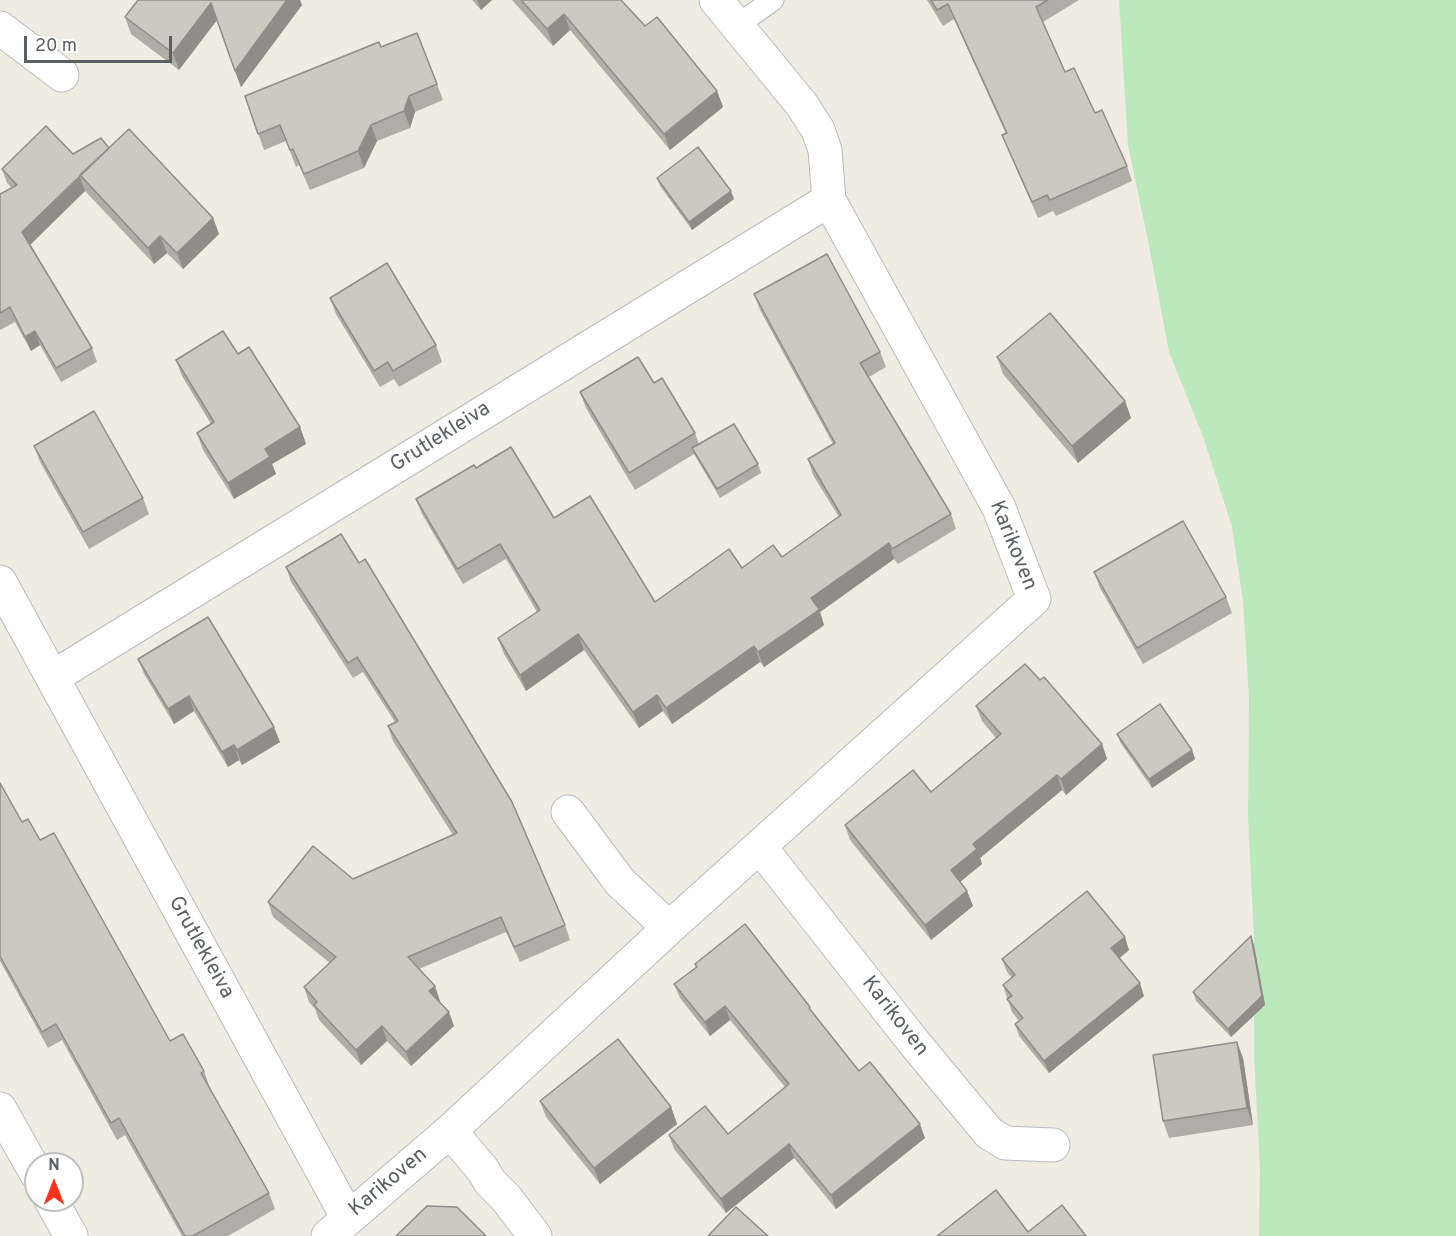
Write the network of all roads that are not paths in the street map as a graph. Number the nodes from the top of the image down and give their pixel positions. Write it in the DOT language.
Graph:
graph roads {
  1 [pos="716,0"];
  2 [pos="773,0"];
  3 [pos="736,26"];
  4 [pos="0,28"];
  5 [pos="62,75"];
  6 [pos="829,200"];
  7 [pos="0,582"];
  8 [pos="53,676"];
  9 [pos="568,812"];
  10 [pos="760,847"];
  11 [pos="669,928"];
  12 [pos="0,1109"];
  13 [pos="450,1131"];
  14 [pos="1053,1144"];
  15 [pos="24,1152"];
  16 [pos="58,1212"];
  17 [pos="338,1227"];
  18 [pos="71,1236"];
  19 [pos="535,1236"];
  1 -- 3 [label="street"];
  2 -- 3 [label="lane"];
  3 -- 6 [label="street"];
  4 -- 5 [label="street"];
  6 -- 8 [label="street, Grutlekleiva"];
  6 -- 10 [label="street, Karikoven"];
  7 -- 8 [label="street, Grutlekleiva"];
  8 -- 17 [label="street, Grutlekleiva"];
  9 -- 11 [label="street"];
  10 -- 11 [label="street, Karikoven"];
  10 -- 14 [label="street, Karikoven"];
  11 -- 13 [label="street, Karikoven"];
  12 -- 15 [label="street"];
  13 -- 17 [label="street, Karikoven"];
  13 -- 19 [label="street"];
  16 -- 18 [label="street"];
}
